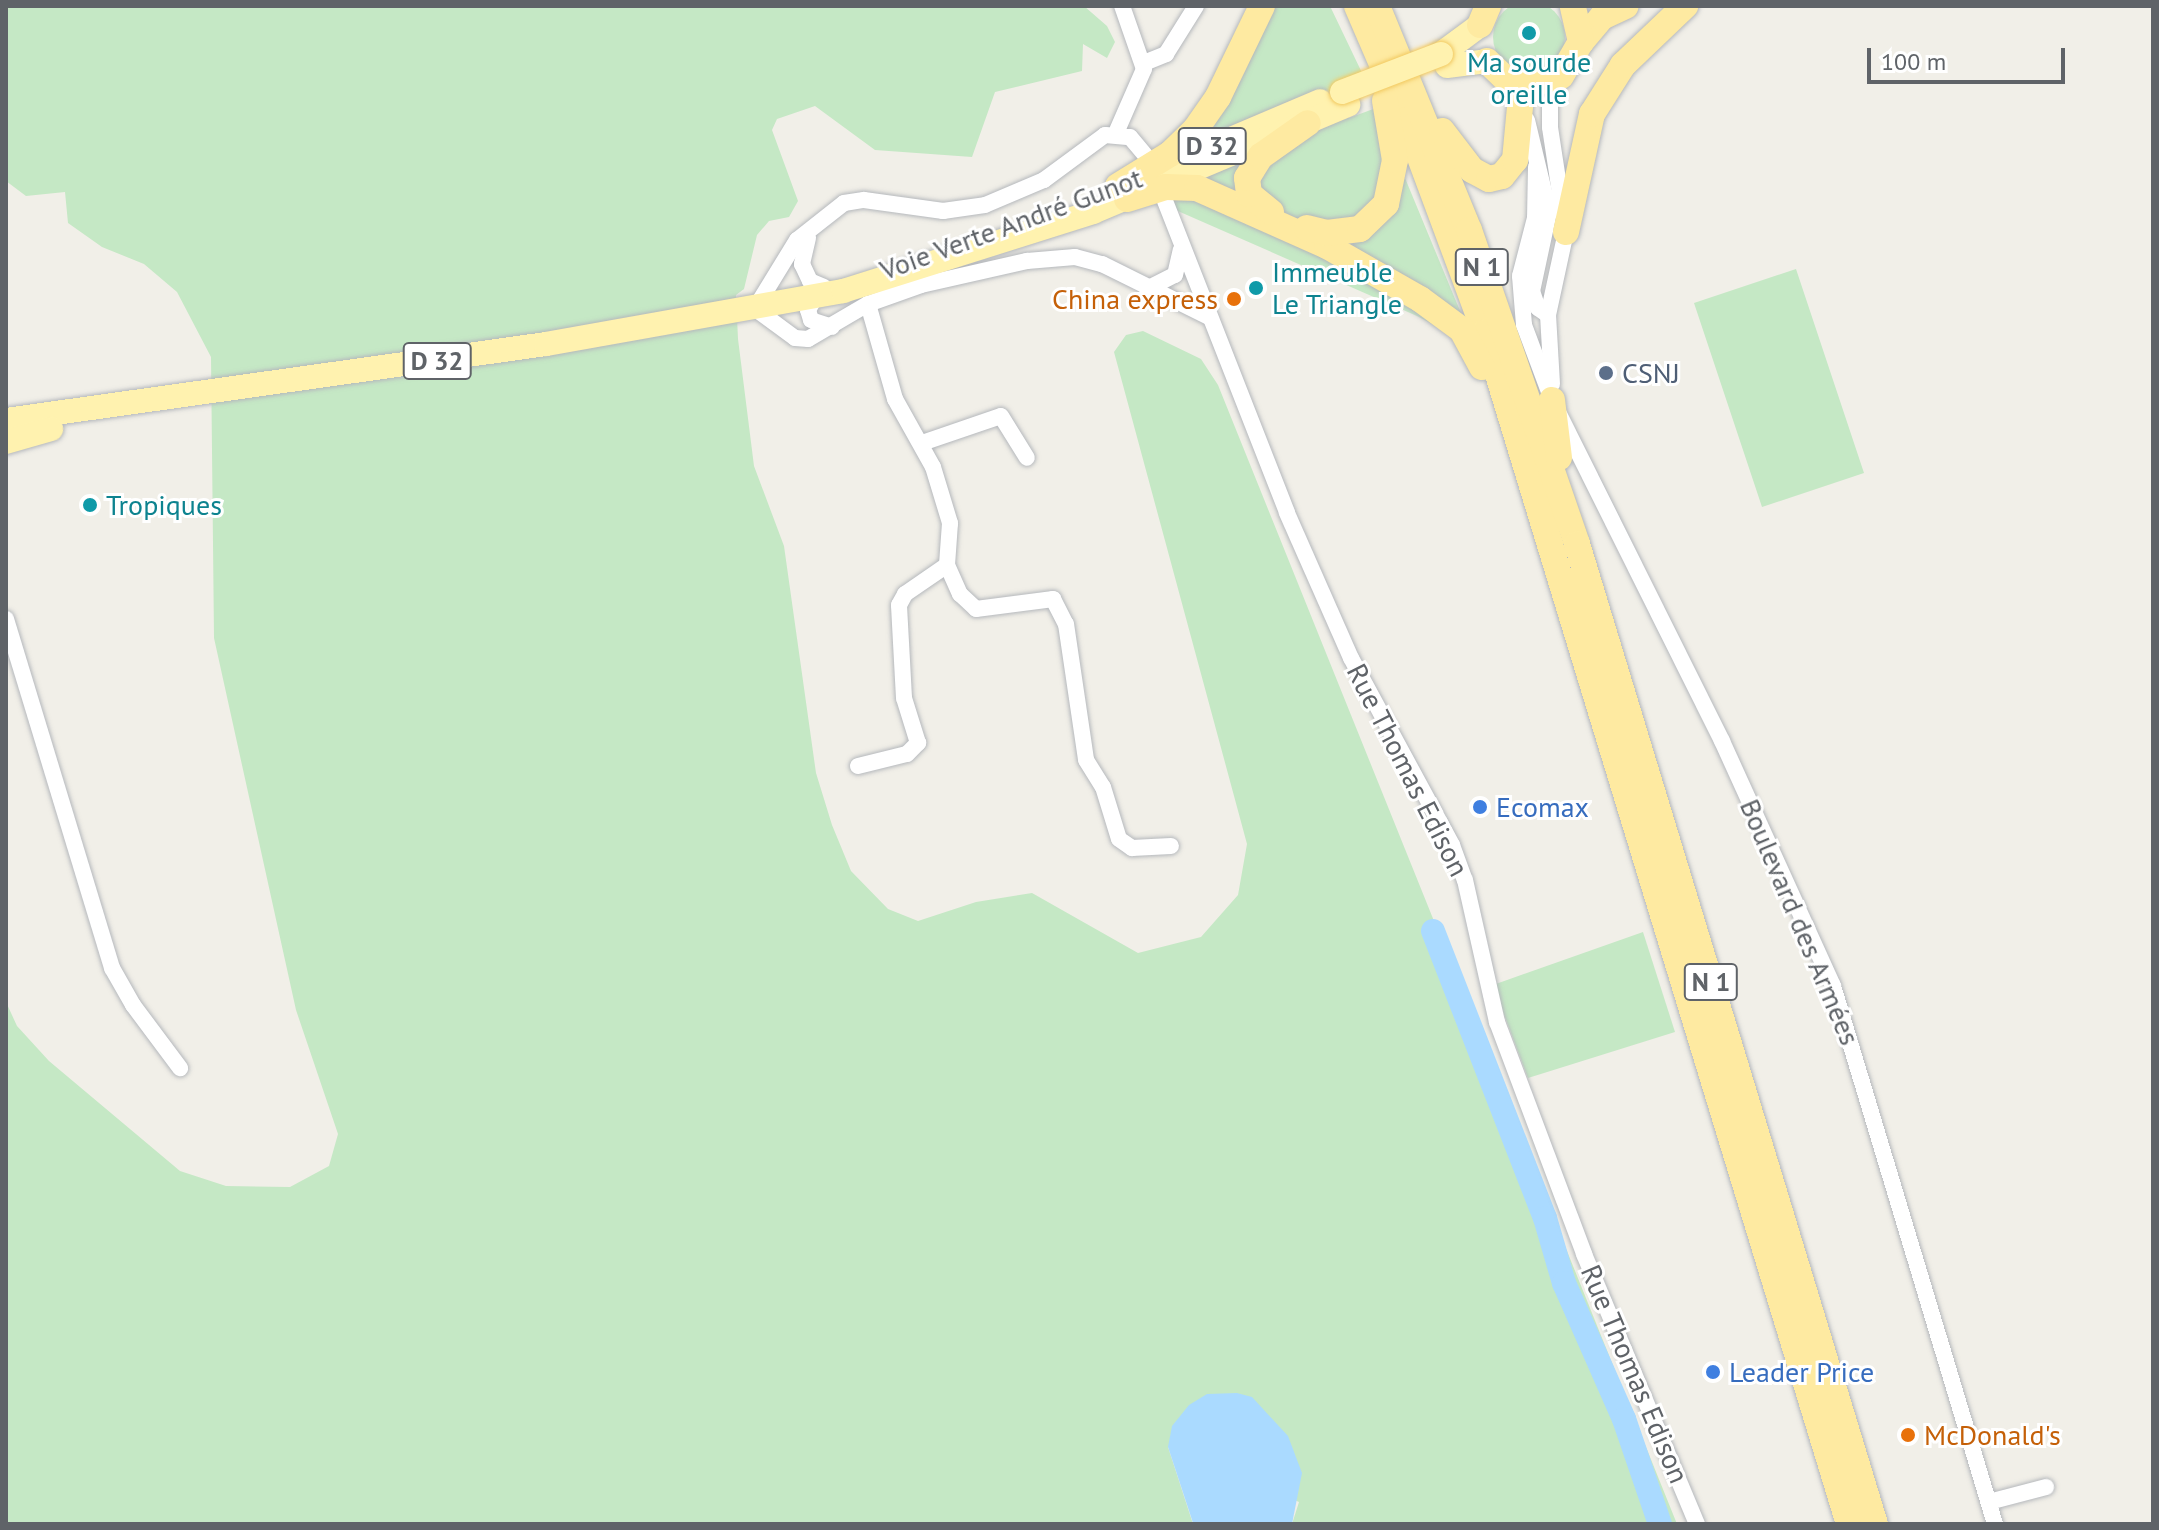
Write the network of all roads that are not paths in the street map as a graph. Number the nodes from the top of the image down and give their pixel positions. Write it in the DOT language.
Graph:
graph roads {
  1 [pos="1122,6"];
  2 [pos="1196,6"];
  3 [pos="1262,6"];
  4 [pos="1344,6"];
  5 [pos="1357,6"];
  6 [pos="1377,6"];
  7 [pos="1573,6"];
  8 [pos="1626,6"];
  9 [pos="1685,6"];
  10 [pos="1484,12"];
  11 [pos="1581,42"];
  12 [pos="1444,60"];
  13 [pos="1487,61"];
  14 [pos="1144,63"];
  15 [pos="1561,76"];
  16 [pos="1518,90"];
  17 [pos="1417,94"];
  18 [pos="1345,98"];
  19 [pos="1308,123"];
  20 [pos="1116,133"];
  21 [pos="1146,156"];
  22 [pos="1536,167"];
  23 [pos="1122,192"];
  24 [pos="1165,201"];
  25 [pos="819,220"];
  26 [pos="1566,232"];
  27 [pos="1181,244"];
  28 [pos="1540,246"];
  29 [pos="1555,270"];
  30 [pos="863,289"];
  31 [pos="1147,289"];
  32 [pos="819,292"];
  33 [pos="758,306"];
  34 [pos="1209,317"];
  35 [pos="1549,322"];
  36 [pos="832,327"];
  37 [pos="1552,400"];
  38 [pos="6,418"];
  39 [pos="45,422"];
  40 [pos="6,435"];
  41 [pos="1572,435"];
  42 [pos="6,442"];
  43 [pos="922,443"];
  44 [pos="1027,458"];
  45 [pos="1564,546"];
  46 [pos="947,565"];
  47 [pos="6,619"];
  48 [pos="858,766"];
  49 [pos="1171,846"];
  50 [pos="180,1068"];
  51 [pos="1794,1338"];
  52 [pos="2046,1487"];
  53 [pos="1989,1502"];
  54 [pos="1885,1523"];
  55 [pos="1697,1524"];
  56 [pos="1832,1524"];
  57 [pos="1849,1524"];
  58 [pos="1995,1524"];
  1 -- 14 [label="street"];
  2 -- 14 [label="street"];
  3 -- 23 [label="highway"];
  4 -- 19 [label="highway"];
  5 -- 45 [label="highway, N 1"];
  6 -- 17 [label="highway, N 1"];
  7 -- 11 [label="highway"];
  8 -- 11 [label="highway"];
  9 -- 26 [label="highway"];
  10 -- 12 [label="main road, Voie Verte André Gunot / D 32"];
  11 -- 15 [label="highway"];
  12 -- 13 [label="main road, Voie Verte André Gunot / D 32"];
  12 -- 18 [label="main road, Voie Verte André Gunot / D 32"];
  13 -- 16 [label="highway"];
  14 -- 20 [label="street"];
  15 -- 16 [label="highway"];
  15 -- 26 [label="street"];
  16 -- 17 [label="highway"];
  16 -- 22 [label="street"];
  17 -- 45 [label="highway, N 1"];
  18 -- 19 [label="main road, Voie Verte André Gunot / D 32"];
  18 -- 23 [label="main road, Voie Verte André Gunot / D 32"];
  19 -- 23 [label="main road, Voie Verte André Gunot / D 32"];
  20 -- 21 [label="street"];
  20 -- 25 [label="street"];
  22 -- 28 [label="street"];
  22 -- 37 [label="street, Boulevard des Armées"];
  23 -- 30 [label="main road, Voie Verte André Gunot / D 32"];
  23 -- 45 [label="highway"];
  24 -- 27 [label="street, Rue Thomas Edison"];
  25 -- 32 [label="street"];
  25 -- 33 [label="street"];
  26 -- 29 [label="street"];
  27 -- 31 [label="street"];
  27 -- 34 [label="street, Rue Thomas Edison"];
  28 -- 29 [label="street"];
  28 -- 35 [label="street"];
  29 -- 35 [label="street"];
  30 -- 31 [label="street"];
  30 -- 32 [label="main road, Voie Verte André Gunot / D 32"];
  30 -- 36 [label="street"];
  30 -- 43 [label="street"];
  31 -- 34 [label="street"];
  32 -- 33 [label="main road, Voie Verte André Gunot / D 32"];
  32 -- 36 [label="street"];
  33 -- 36 [label="street"];
  33 -- 39 [label="main road, Voie Verte André Gunot / D 32"];
  34 -- 55 [label="street, Rue Thomas Edison"];
  35 -- 37 [label="street"];
  35 -- 41 [label="street, Boulevard des Armées"];
  37 -- 41 [label="street, Boulevard des Armées"];
  37 -- 45 [label="highway"];
  38 -- 39 [label="main road"];
  39 -- 40 [label="main road, Voie Verte André Gunot / D 32"];
  39 -- 42 [label="main road"];
  41 -- 53 [label="street, Boulevard des Armées"];
  43 -- 44 [label="street"];
  43 -- 46 [label="street"];
  45 -- 51 [label="highway, N 1"];
  45 -- 54 [label="highway, N 1"];
  46 -- 48 [label="street"];
  46 -- 49 [label="street"];
  47 -- 50 [label="street"];
  51 -- 56 [label="highway"];
  51 -- 57 [label="highway, N 1"];
  52 -- 53 [label="street"];
  53 -- 58 [label="street, Boulevard des Armées"];
}
